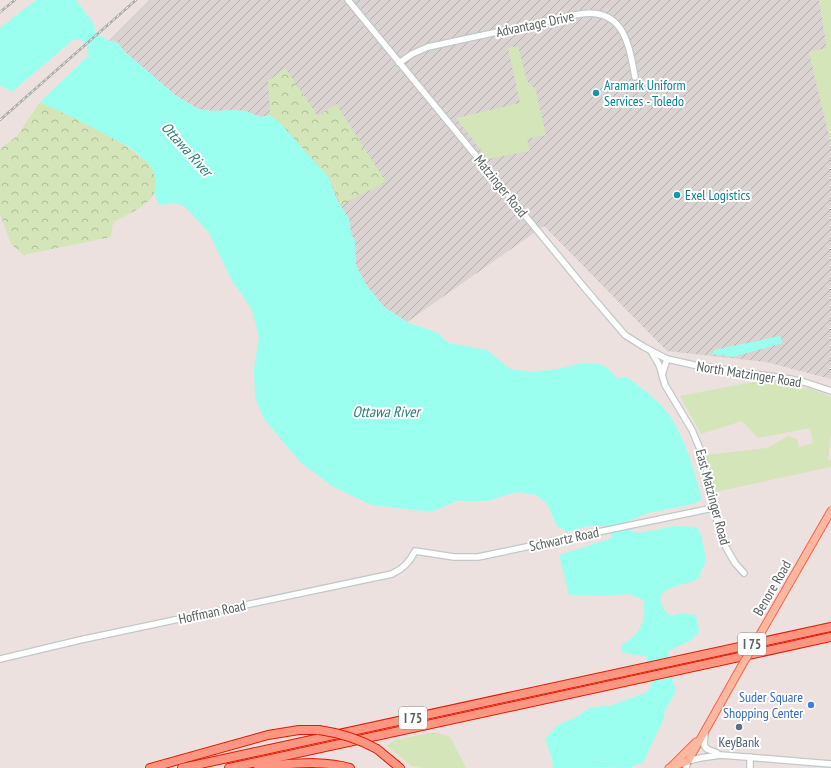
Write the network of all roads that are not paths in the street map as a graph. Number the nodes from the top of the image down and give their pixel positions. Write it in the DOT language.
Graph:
graph roads {
  1 [pos="348,0"];
  2 [pos="399,63"];
  3 [pos="635,77"];
  4 [pos="650,351"];
  5 [pos="667,359"];
  6 [pos="662,376"];
  7 [pos="831,391"];
  8 [pos="713,508"];
  9 [pos="831,510"];
  10 [pos="415,551"];
  11 [pos="744,573"];
  12 [pos="831,627"];
  13 [pos="831,637"];
  14 [pos="0,659"];
  15 [pos="706,730"];
  16 [pos="702,737"];
  17 [pos="721,754"];
  18 [pos="750,757"];
  19 [pos="831,764"];
  20 [pos="687,765"];
  21 [pos="233,767"];
  22 [pos="150,768"];
  23 [pos="182,768"];
  24 [pos="350,768"];
  25 [pos="400,768"];
  26 [pos="669,768"];
  27 [pos="750,768"];
  1 -- 2 [label="street, Matzinger Road"];
  2 -- 3 [label="street, Advantage Drive"];
  2 -- 4 [label="street, Matzinger Road"];
  4 -- 5 [label="street, Matzinger Road"];
  4 -- 6 [label="street, East Matzinger Road"];
  5 -- 6 [label="street"];
  5 -- 7 [label="street, North Matzinger Road"];
  6 -- 8 [label="street, East Matzinger Road"];
  8 -- 10 [label="street, Schwartz Road"];
  8 -- 11 [label="street, East Matzinger Road"];
  9 -- 15 [label="main road, Benore Road, bridge"];
  10 -- 14 [label="street, Hoffman Road"];
  12 -- 23 [label="highway, I 75"];
  13 -- 21 [label="highway, I 75"];
  15 -- 16 [label="main road, Benore Road"];
  15 -- 17 [label="street"];
  16 -- 20 [label="main road, Benore Road"];
  16 -- 26 [label="main road"];
  17 -- 18 [label="street"];
  17 -- 20 [label="street"];
  18 -- 19 [label="street"];
  18 -- 27 [label="street"];
  20 -- 26 [label="main road"];
  21 -- 24 [label="highway"];
  22 -- 25 [label="highway, bridge"];
}
